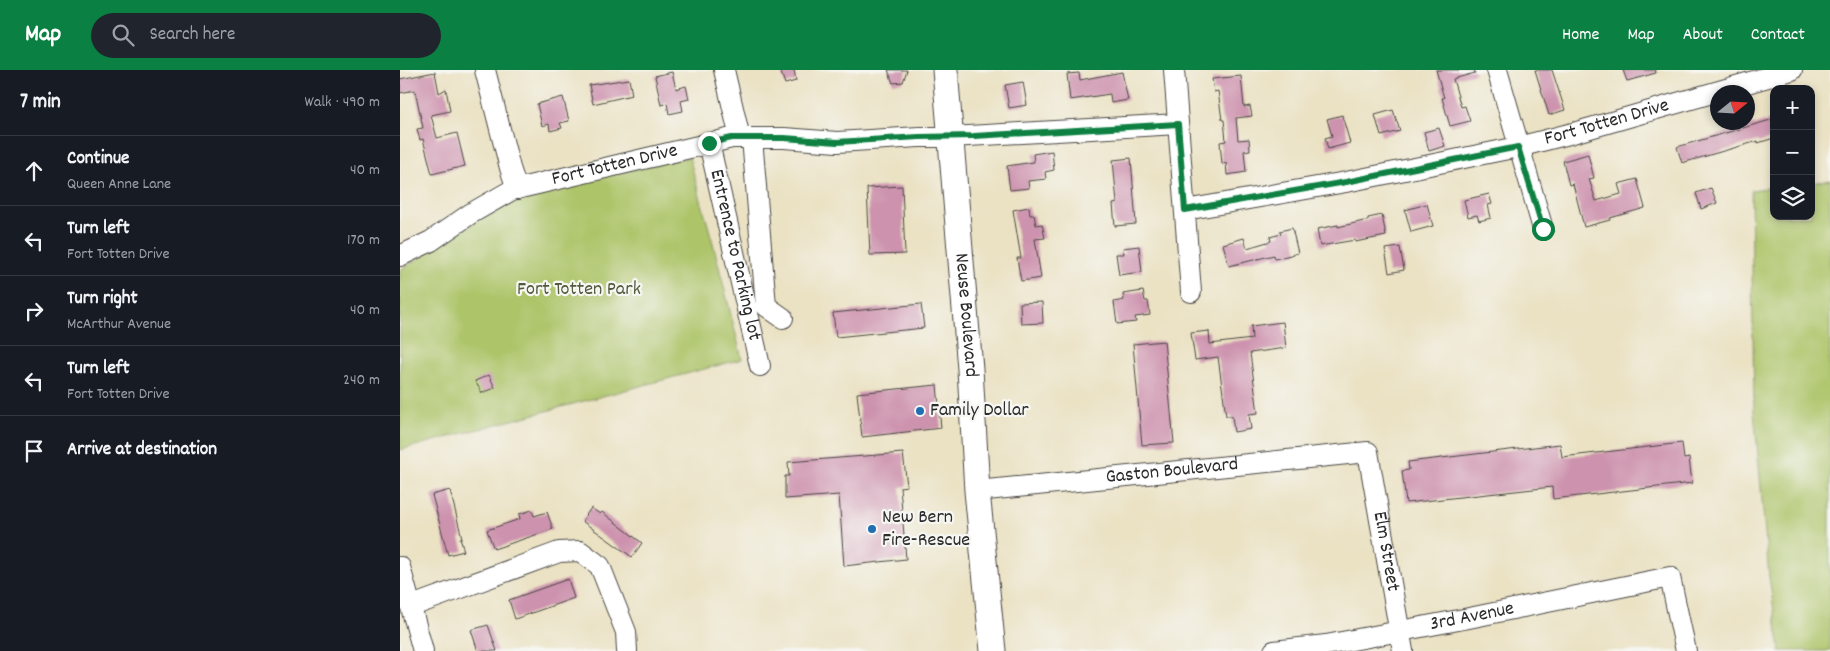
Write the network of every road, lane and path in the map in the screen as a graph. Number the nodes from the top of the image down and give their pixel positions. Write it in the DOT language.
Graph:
graph roads {
  1 [pos="485,70"];
  2 [pos="724,70"];
  3 [pos="945,70"];
  4 [pos="1174,70"];
  5 [pos="1497,70"];
  6 [pos="1792,70"];
  7 [pos="1178,124"];
  8 [pos="951,137"];
  9 [pos="746,138"];
  10 [pos="709,143"];
  11 [pos="1518,147"];
  12 [pos="517,189"];
  13 [pos="1185,210"];
  14 [pos="1543,229"];
  15 [pos="400,256"];
  16 [pos="1191,292"];
  17 [pos="783,318"];
  18 [pos="760,366"];
  19 [pos="1368,452"];
  20 [pos="977,490"];
  21 [pos="400,567"];
  22 [pos="412,606"];
  23 [pos="1401,641"];
  24 [pos="424,651"];
  25 [pos="430,651"];
  26 [pos="627,651"];
  27 [pos="993,651"];
  28 [pos="1274,651"];
  29 [pos="1686,651"];
  1 -- 12 [label="street"];
  2 -- 9 [label="street"];
  3 -- 8 [label="main road, Neuse Boulevard"];
  4 -- 7 [label="street"];
  5 -- 11 [label="street"];
  6 -- 11 [label="street, Fort Totten Drive"];
  7 -- 8 [label="street, Fort Totten Drive"];
  7 -- 13 [label="street"];
  8 -- 9 [label="street, Fort Totten Drive"];
  8 -- 20 [label="main road, Neuse Boulevard"];
  9 -- 10 [label="street, Fort Totten Drive"];
  9 -- 17 [label="street, Entrence to Parking lot"];
  10 -- 12 [label="street, Fort Totten Drive"];
  10 -- 18 [label="street, Entrence to Parking lot"];
  11 -- 13 [label="street, Fort Totten Drive"];
  11 -- 14 [label="street"];
  12 -- 15 [label="street, Fort Totten Drive"];
  13 -- 16 [label="street"];
  19 -- 20 [label="street, Gaston Boulevard"];
  19 -- 23 [label="street, Elm Street"];
  20 -- 27 [label="main road, Neuse Boulevard"];
  21 -- 22 [label="street"];
  22 -- 24 [label="street"];
  22 -- 25 [label="street"];
  22 -- 26 [label="street"];
  23 -- 28 [label="street, 3rd Avenue"];
  23 -- 29 [label="street, 3rd Avenue"];
}
